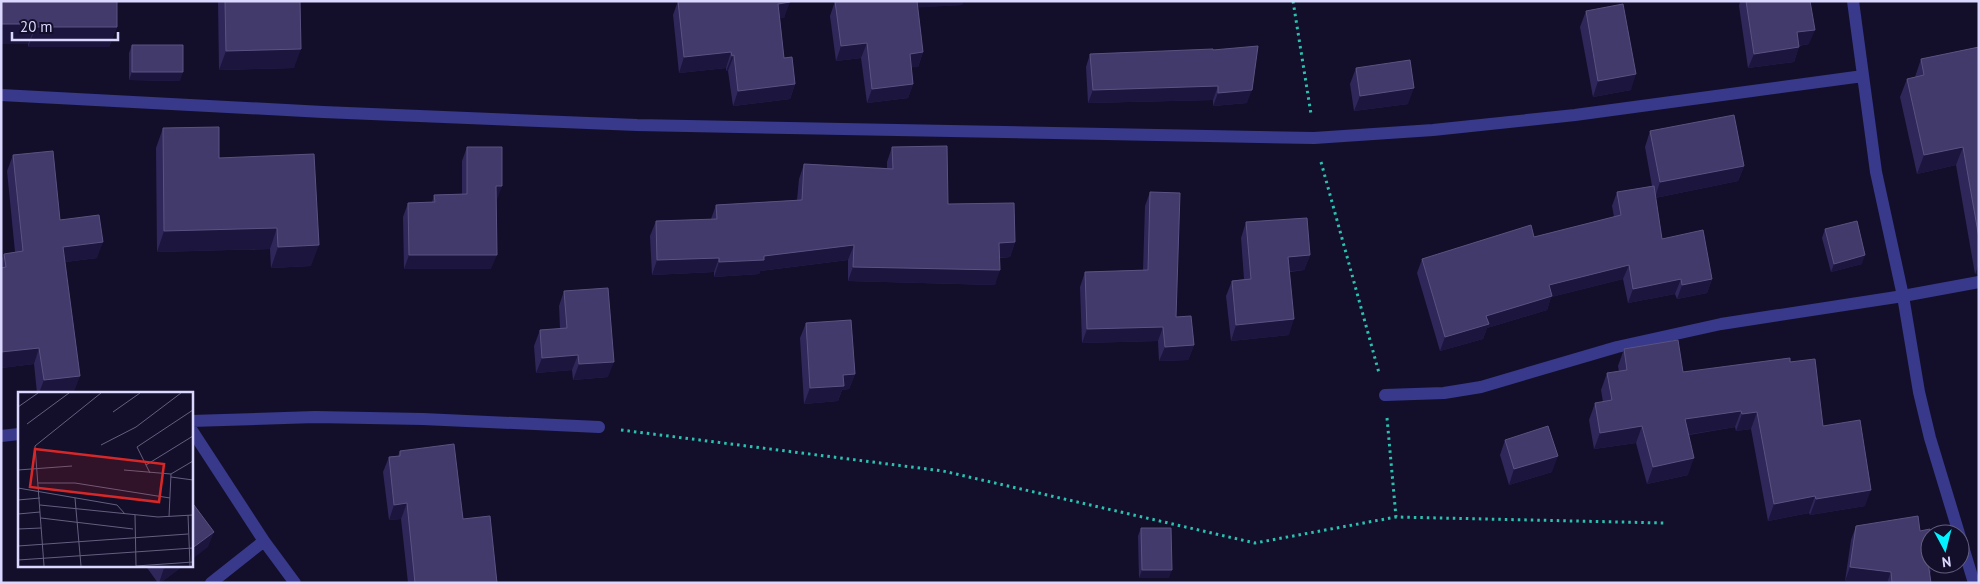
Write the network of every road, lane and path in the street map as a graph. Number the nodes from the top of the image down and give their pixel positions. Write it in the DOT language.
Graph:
graph roads {
  1 [pos="1293,1"];
  2 [pos="1853,1"];
  3 [pos="1863,76"];
  4 [pos="1,95"];
  5 [pos="1314,138"];
  6 [pos="1979,282"];
  7 [pos="1903,296"];
  8 [pos="1385,395"];
  9 [pos="192,421"];
  10 [pos="598,427"];
  11 [pos="192,431"];
  12 [pos="18,434"];
  13 [pos="1,436"];
  14 [pos="1396,517"];
  15 [pos="1664,523"];
  16 [pos="264,541"];
  17 [pos="211,583"];
  18 [pos="295,583"];
  19 [pos="1974,583"];
  1 -- 5 [label="path"];
  2 -- 3 [label="street"];
  3 -- 5 [label="street"];
  3 -- 7 [label="street"];
  4 -- 5 [label="street"];
  5 -- 8 [label="path"];
  6 -- 7 [label="street"];
  7 -- 8 [label="street"];
  7 -- 19 [label="street"];
  8 -- 14 [label="path"];
  9 -- 10 [label="street"];
  10 -- 14 [label="path"];
  11 -- 16 [label="street"];
  12 -- 13 [label="street"];
  14 -- 15 [label="path"];
  16 -- 17 [label="street"];
  16 -- 18 [label="street"];
}
